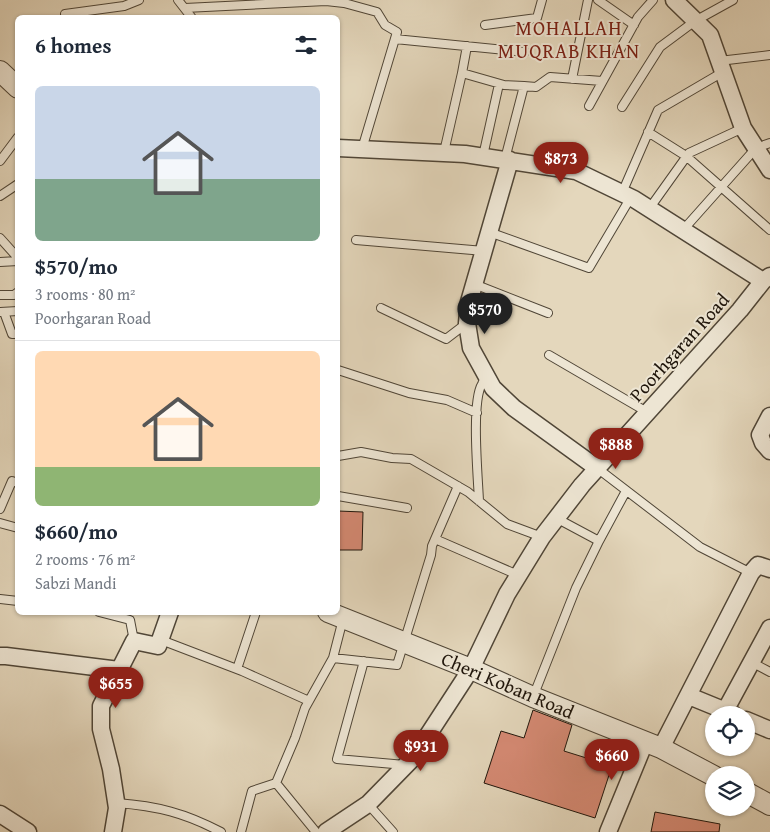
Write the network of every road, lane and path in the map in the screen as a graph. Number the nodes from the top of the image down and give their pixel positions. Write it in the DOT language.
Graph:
graph roads {
  1 [pos="139,0"];
  2 [pos="178,0"];
  3 [pos="370,0"];
  4 [pos="542,0"];
  5 [pos="588,0"];
  6 [pos="598,0"];
  7 [pos="654,0"];
  8 [pos="674,0"];
  9 [pos="733,0"];
  10 [pos="326,1"];
  11 [pos="248,2"];
  12 [pos="185,8"];
  13 [pos="366,9"];
  14 [pos="65,14"];
  15 [pos="190,15"];
  16 [pos="695,21"];
  17 [pos="634,25"];
  18 [pos="485,26"];
  19 [pos="395,39"];
  20 [pos="467,46"];
  21 [pos="525,52"];
  22 [pos="770,55"];
  23 [pos="721,66"];
  24 [pos="0,71"];
  25 [pos="462,73"];
  26 [pos="572,79"];
  27 [pos="602,81"];
  28 [pos="500,84"];
  29 [pos="15,85"];
  30 [pos="524,86"];
  31 [pos="589,106"];
  32 [pos="622,107"];
  33 [pos="743,128"];
  34 [pos="648,132"];
  35 [pos="15,144"];
  36 [pos="763,145"];
  37 [pos="340,148"];
  38 [pos="362,149"];
  39 [pos="444,152"];
  40 [pos="483,156"];
  41 [pos="686,156"];
  42 [pos="507,160"];
  43 [pos="0,161"];
  44 [pos="770,170"];
  45 [pos="15,186"];
  46 [pos="721,188"];
  47 [pos="626,195"];
  48 [pos="0,196"];
  49 [pos="649,209"];
  50 [pos="683,230"];
  51 [pos="770,230"];
  52 [pos="489,232"];
  53 [pos="0,238"];
  54 [pos="356,240"];
  55 [pos="484,251"];
  56 [pos="15,256"];
  57 [pos="15,260"];
  58 [pos="0,262"];
  59 [pos="767,279"];
  60 [pos="474,284"];
  61 [pos="15,294"];
  62 [pos="0,295"];
  63 [pos="381,308"];
  64 [pos="2,312"];
  65 [pos="15,312"];
  66 [pos="548,313"];
  67 [pos="467,324"];
  68 [pos="15,334"];
  69 [pos="549,355"];
  70 [pos="340,371"];
  71 [pos="488,377"];
  72 [pos="647,412"];
  73 [pos="477,413"];
  74 [pos="770,416"];
  75 [pos="770,451"];
  76 [pos="340,456"];
  77 [pos="597,468"];
  78 [pos="15,482"];
  79 [pos="458,486"];
  80 [pos="626,491"];
  81 [pos="340,496"];
  82 [pos="479,501"];
  83 [pos="407,508"];
  84 [pos="0,509"];
  85 [pos="556,518"];
  86 [pos="0,523"];
  87 [pos="15,527"];
  88 [pos="542,538"];
  89 [pos="435,539"];
  90 [pos="599,542"];
  91 [pos="770,569"];
  92 [pos="751,574"];
  93 [pos="518,575"];
  94 [pos="0,599"];
  95 [pos="15,601"];
  96 [pos="111,615"];
  97 [pos="169,615"];
  98 [pos="255,615"];
  99 [pos="335,615"];
  100 [pos="770,628"];
  101 [pos="161,640"];
  102 [pos="134,641"];
  103 [pos="403,642"];
  104 [pos="0,656"];
  105 [pos="333,658"];
  106 [pos="364,662"];
  107 [pos="752,662"];
  108 [pos="237,669"];
  109 [pos="471,669"];
  110 [pos="119,670"];
  111 [pos="770,672"];
  112 [pos="689,696"];
  113 [pos="533,697"];
  114 [pos="309,702"];
  115 [pos="713,706"];
  116 [pos="733,706"];
  117 [pos="755,724"];
  118 [pos="770,730"];
  119 [pos="653,745"];
  120 [pos="406,765"];
  121 [pos="705,771"];
  122 [pos="276,783"];
  123 [pos="755,797"];
  124 [pos="116,803"];
  125 [pos="368,804"];
  126 [pos="770,805"];
  127 [pos="0,814"];
  128 [pos="28,832"];
  129 [pos="113,832"];
  130 [pos="221,832"];
  131 [pos="241,832"];
  132 [pos="316,832"];
  133 [pos="326,832"];
  134 [pos="393,832"];
  135 [pos="608,832"];
  1 -- 14 [label="lane"];
  2 -- 12 [label="lane"];
  3 -- 13 [label="lane"];
  4 -- 18 [label="lane"];
  5 -- 26 [label="lane"];
  6 -- 17 [label="lane"];
  7 -- 17 [label="lane"];
  8 -- 16 [label="street"];
  9 -- 16 [label="lane"];
  10 -- 11 [label="lane"];
  10 -- 13 [label="lane"];
  11 -- 12 [label="lane"];
  12 -- 15 [label="lane"];
  13 -- 19 [label="lane"];
  16 -- 23 [label="street"];
  16 -- 32 [label="lane"];
  17 -- 27 [label="lane"];
  19 -- 20 [label="lane"];
  19 -- 38 [label="lane"];
  20 -- 21 [label="lane"];
  20 -- 25 [label="lane"];
  22 -- 23 [label="lane"];
  23 -- 33 [label="street"];
  23 -- 34 [label="lane"];
  24 -- 29 [label="street"];
  25 -- 28 [label="lane"];
  25 -- 39 [label="lane"];
  26 -- 27 [label="lane"];
  26 -- 30 [label="lane"];
  27 -- 31 [label="lane"];
  28 -- 30 [label="lane"];
  28 -- 40 [label="lane"];
  30 -- 42 [label="lane"];
  33 -- 36 [label="street"];
  33 -- 41 [label="lane"];
  34 -- 41 [label="lane"];
  34 -- 47 [label="lane"];
  35 -- 43 [label="lane"];
  36 -- 44 [label="street"];
  36 -- 46 [label="lane"];
  37 -- 38 [label="street"];
  38 -- 39 [label="street"];
  39 -- 40 [label="street"];
  40 -- 42 [label="street"];
  41 -- 46 [label="lane"];
  41 -- 49 [label="lane"];
  42 -- 47 [label="street"];
  42 -- 52 [label="street"];
  45 -- 48 [label="lane"];
  46 -- 50 [label="lane"];
  46 -- 51 [label="lane"];
  47 -- 49 [label="street"];
  47 -- 52 [label="lane"];
  49 -- 50 [label="street"];
  50 -- 59 [label="street"];
  52 -- 55 [label="street"];
  53 -- 56 [label="lane"];
  54 -- 55 [label="lane"];
  55 -- 60 [label="street"];
  57 -- 58 [label="lane"];
  59 -- 72 [label="street, Poorhgaran Road"];
  60 -- 66 [label="lane"];
  60 -- 67 [label="street"];
  61 -- 62 [label="lane"];
  63 -- 67 [label="lane"];
  64 -- 65 [label="lane"];
  64 -- 68 [label="lane"];
  67 -- 71 [label="street"];
  69 -- 72 [label="lane"];
  70 -- 73 [label="lane"];
  71 -- 73 [label="lane"];
  71 -- 77 [label="street"];
  72 -- 77 [label="street, Poorhgaran Road"];
  73 -- 82 [label="lane"];
  74 -- 75 [label="street"];
  76 -- 79 [label="lane"];
  77 -- 80 [label="lane"];
  77 -- 85 [label="street, Poorhgaran Road"];
  78 -- 84 [label="lane"];
  79 -- 82 [label="lane"];
  79 -- 89 [label="lane"];
  80 -- 90 [label="lane"];
  80 -- 92 [label="lane"];
  81 -- 83 [label="lane"];
  82 -- 88 [label="lane"];
  85 -- 88 [label="street, Poorhgaran Road"];
  85 -- 90 [label="lane"];
  86 -- 87 [label="lane"];
  88 -- 93 [label="street, Poorhgaran Road"];
  89 -- 93 [label="lane"];
  89 -- 103 [label="lane"];
  90 -- 113 [label="lane"];
  91 -- 92 [label="street"];
  92 -- 112 [label="street"];
  93 -- 109 [label="street, Poorhgaran Road"];
  94 -- 95 [label="lane"];
  96 -- 102 [label="lane"];
  97 -- 101 [label="street"];
  98 -- 108 [label="lane"];
  99 -- 103 [label="street, Cheri Koban Road"];
  99 -- 105 [label="lane"];
  100 -- 107 [label="street"];
  101 -- 102 [label="street"];
  101 -- 108 [label="lane"];
  102 -- 110 [label="street"];
  103 -- 106 [label="lane"];
  103 -- 109 [label="street, Cheri Koban Road"];
  104 -- 110 [label="street"];
  105 -- 106 [label="lane"];
  105 -- 114 [label="lane"];
  106 -- 120 [label="lane"];
  107 -- 111 [label="lane"];
  107 -- 116 [label="street"];
  108 -- 114 [label="lane"];
  109 -- 113 [label="street, Cheri Koban Road"];
  109 -- 120 [label="street, Poorhgaran Road"];
  110 -- 124 [label="street"];
  112 -- 115 [label="street"];
  112 -- 119 [label="street"];
  113 -- 119 [label="street, Cheri Koban Road"];
  114 -- 122 [label="lane"];
  117 -- 118 [label="street"];
  119 -- 121 [label="street, Cheri Koban Road"];
  119 -- 135 [label="street"];
  120 -- 125 [label="street, Poorhgaran Road"];
  122 -- 131 [label="lane"];
  122 -- 132 [label="lane"];
  123 -- 126 [label="street"];
  124 -- 129 [label="street"];
  124 -- 130 [label="lane"];
  125 -- 133 [label="street, Poorhgaran Road"];
  125 -- 134 [label="lane"];
  127 -- 128 [label="street"];
}
